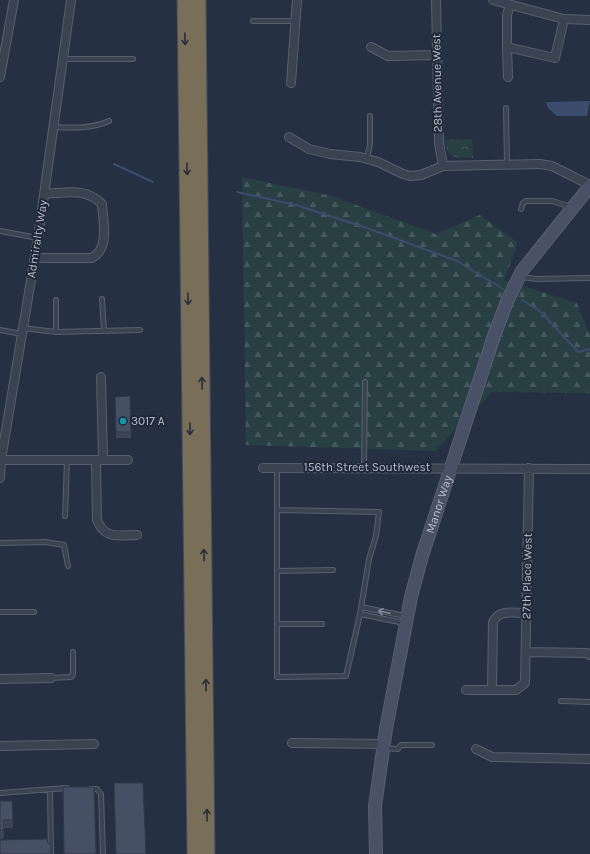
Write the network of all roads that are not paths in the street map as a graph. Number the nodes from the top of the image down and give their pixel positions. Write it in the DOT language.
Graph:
graph roads {
  1 [pos="14,0"];
  2 [pos="71,0"];
  3 [pos="185,0"];
  4 [pos="198,0"];
  5 [pos="297,0"];
  6 [pos="436,0"];
  7 [pos="493,0"];
  8 [pos="510,5"];
  9 [pos="564,19"];
  10 [pos="590,20"];
  11 [pos="252,21"];
  12 [pos="295,21"];
  13 [pos="3,44"];
  14 [pos="371,47"];
  15 [pos="507,47"];
  16 [pos="436,55"];
  17 [pos="63,59"];
  18 [pos="133,59"];
  19 [pos="0,77"];
  20 [pos="508,77"];
  21 [pos="291,83"];
  22 [pos="506,108"];
  23 [pos="370,116"];
  24 [pos="109,121"];
  25 [pos="53,127"];
  26 [pos="289,137"];
  27 [pos="367,159"];
  28 [pos="507,164"];
  29 [pos="443,166"];
  30 [pos="590,185"];
  31 [pos="44,194"];
  32 [pos="573,208"];
  33 [pos="522,209"];
  34 [pos="0,231"];
  35 [pos="38,238"];
  36 [pos="35,258"];
  37 [pos="520,276"];
  38 [pos="590,278"];
  39 [pos="102,299"];
  40 [pos="56,300"];
  41 [pos="0,330"];
  42 [pos="140,330"];
  43 [pos="22,331"];
  44 [pos="104,331"];
  45 [pos="56,332"];
  46 [pos="102,377"];
  47 [pos="365,382"];
  48 [pos="1,460"];
  49 [pos="66,460"];
  50 [pos="99,460"];
  51 [pos="128,460"];
  52 [pos="277,467"];
  53 [pos="364,467"];
  54 [pos="263,468"];
  55 [pos="451,468"];
  56 [pos="529,468"];
  57 [pos="590,469"];
  58 [pos="0,478"];
  59 [pos="277,510"];
  60 [pos="65,516"];
  61 [pos="138,535"];
  62 [pos="0,543"];
  63 [pos="68,566"];
  64 [pos="277,570"];
  65 [pos="333,570"];
  66 [pos="361,607"];
  67 [pos="0,612"];
  68 [pos="34,612"];
  69 [pos="526,613"];
  70 [pos="360,614"];
  71 [pos="407,620"];
  72 [pos="277,624"];
  73 [pos="322,624"];
  74 [pos="73,652"];
  75 [pos="526,652"];
  76 [pos="590,655"];
  77 [pos="51,678"];
  78 [pos="0,679"];
  79 [pos="466,690"];
  80 [pos="492,690"];
  81 [pos="562,701"];
  82 [pos="590,702"];
  83 [pos="292,743"];
  84 [pos="94,744"];
  85 [pos="432,745"];
  86 [pos="0,746"];
  87 [pos="384,746"];
  88 [pos="476,749"];
  89 [pos="590,759"];
  90 [pos="75,788"];
  91 [pos="82,788"];
  92 [pos="50,789"];
  93 [pos="0,793"];
  94 [pos="51,854"];
  95 [pos="104,854"];
  96 [pos="195,854"];
  97 [pos="208,854"];
  98 [pos="376,854"];
  1 -- 13 [label="street"];
  2 -- 17 [label="street, Admiralty Way"];
  3 -- 96 [label="highway, one-way"];
  97 -- 4 [label="highway, one-way"];
  5 -- 12 [label="street"];
  6 -- 16 [label="street, 28th Avenue West"];
  7 -- 8 [label="street"];
  8 -- 9 [label="street"];
  8 -- 15 [label="street"];
  9 -- 10 [label="street"];
  9 -- 15 [label="street"];
  11 -- 12 [label="lane"];
  12 -- 21 [label="street"];
  13 -- 19 [label="street"];
  14 -- 16 [label="street"];
  15 -- 20 [label="street"];
  16 -- 29 [label="street, 28th Avenue West"];
  17 -- 18 [label="lane"];
  17 -- 25 [label="street, Admiralty Way"];
  22 -- 28 [label="lane"];
  23 -- 27 [label="lane"];
  24 -- 25 [label="lane"];
  25 -- 31 [label="street, Admiralty Way"];
  26 -- 27 [label="street"];
  27 -- 29 [label="street"];
  28 -- 29 [label="street"];
  28 -- 30 [label="street"];
  30 -- 32 [label="street, Manor Way"];
  31 -- 35 [label="street, Admiralty Way"];
  31 -- 36 [label="street"];
  32 -- 33 [label="lane"];
  32 -- 37 [label="street, Manor Way"];
  34 -- 35 [label="lane"];
  35 -- 36 [label="street, Admiralty Way"];
  36 -- 43 [label="street, Admiralty Way"];
  37 -- 38 [label="lane"];
  37 -- 55 [label="street, Manor Way"];
  39 -- 44 [label="lane"];
  40 -- 45 [label="lane"];
  41 -- 43 [label="lane"];
  42 -- 44 [label="lane"];
  43 -- 45 [label="lane"];
  43 -- 48 [label="street, Admiralty Way"];
  44 -- 45 [label="lane"];
  46 -- 50 [label="street"];
  47 -- 53 [label="lane"];
  48 -- 49 [label="street"];
  48 -- 58 [label="street, Admiralty Way"];
  49 -- 50 [label="street"];
  49 -- 60 [label="lane"];
  50 -- 51 [label="street"];
  50 -- 61 [label="street"];
  52 -- 53 [label="street, 156th Street Southwest"];
  52 -- 54 [label="street, 156th Street Southwest"];
  52 -- 59 [label="lane"];
  53 -- 55 [label="street, 156th Street Southwest"];
  55 -- 56 [label="street, 156th Street Southwest"];
  55 -- 71 [label="street, Manor Way"];
  56 -- 57 [label="street, 156th Street Southwest"];
  56 -- 69 [label="street, 27th Place West"];
  59 -- 64 [label="lane"];
  59 -- 66 [label="lane"];
  62 -- 63 [label="lane"];
  64 -- 65 [label="lane"];
  64 -- 72 [label="lane"];
  66 -- 70 [label="lane"];
  71 -- 66 [label="lane, one-way"];
  67 -- 68 [label="lane"];
  69 -- 75 [label="street, 27th Place West"];
  69 -- 80 [label="street"];
  70 -- 71 [label="lane"];
  70 -- 72 [label="lane"];
  71 -- 87 [label="street, Manor Way"];
  72 -- 73 [label="lane"];
  74 -- 77 [label="lane"];
  75 -- 76 [label="street"];
  75 -- 80 [label="street, 27th Place West"];
  77 -- 78 [label="street"];
  79 -- 80 [label="street"];
  81 -- 82 [label="lane"];
  83 -- 87 [label="street"];
  84 -- 86 [label="street"];
  85 -- 87 [label="lane"];
  87 -- 98 [label="street, Manor Way"];
  88 -- 89 [label="street"];
  90 -- 92 [label="lane"];
  91 -- 95 [label="lane"];
  92 -- 93 [label="lane"];
  92 -- 94 [label="lane"];
}
